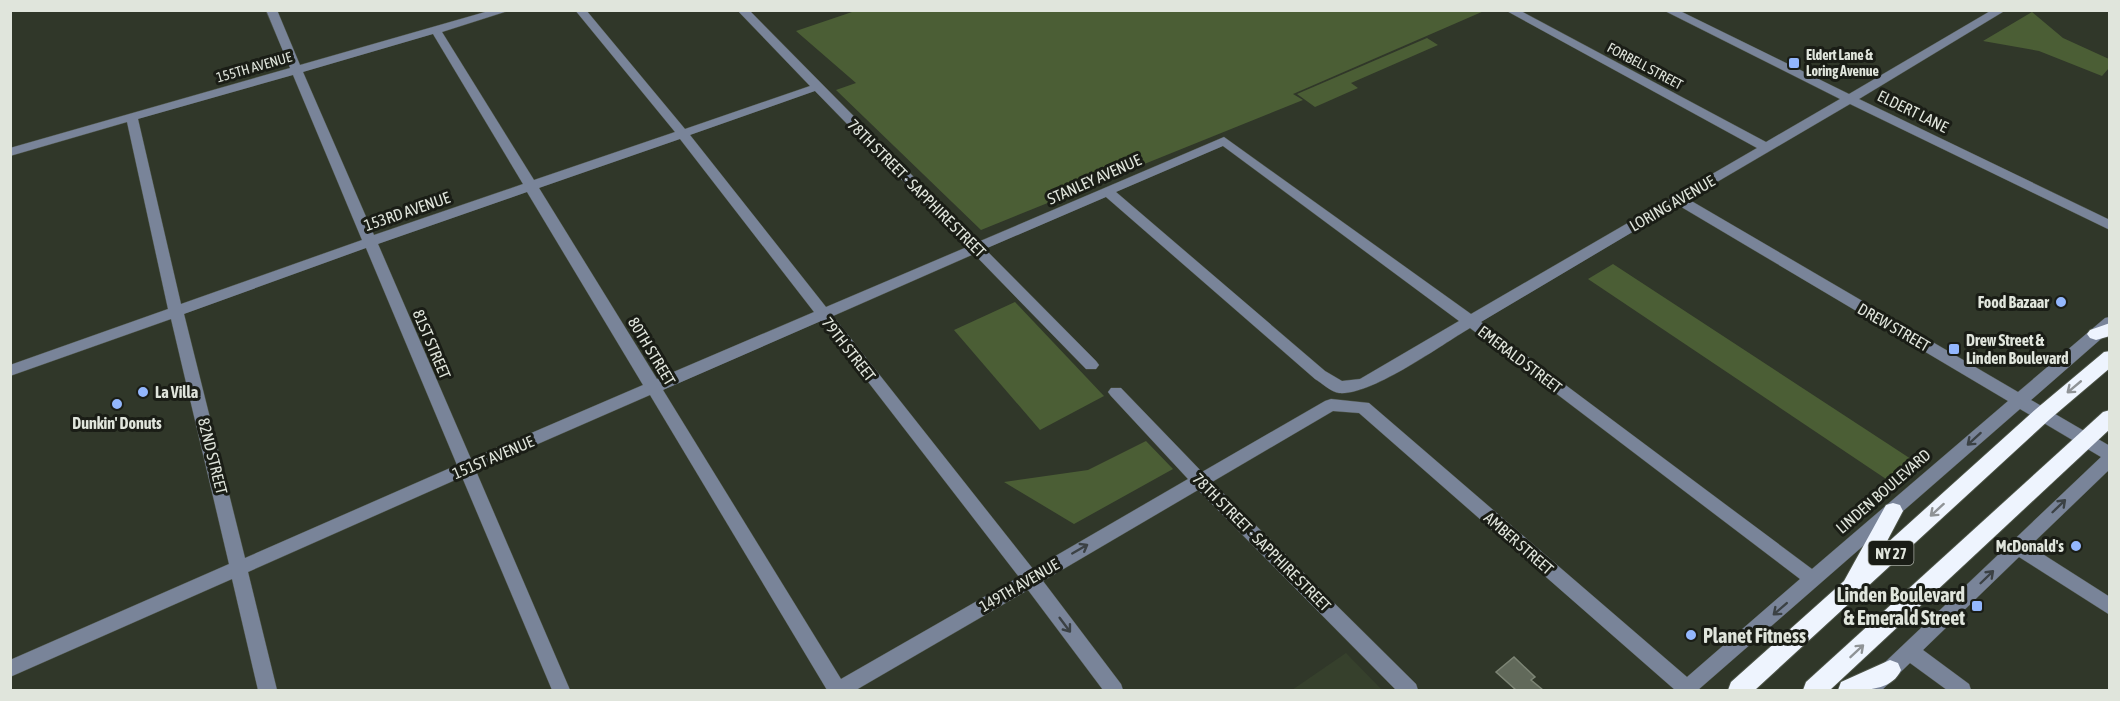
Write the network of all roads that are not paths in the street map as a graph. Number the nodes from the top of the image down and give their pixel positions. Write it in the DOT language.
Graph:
graph roads {
  1 [pos="271,10"];
  2 [pos="506,10"];
  3 [pos="580,10"];
  4 [pos="742,10"];
  5 [pos="1668,10"];
  6 [pos="2001,10"];
  7 [pos="1512,11"];
  8 [pos="436,30"];
  9 [pos="296,70"];
  10 [pos="817,87"];
  11 [pos="1851,99"];
  12 [pos="132,117"];
  13 [pos="683,134"];
  14 [pos="1224,141"];
  15 [pos="1767,148"];
  16 [pos="10,152"];
  17 [pos="531,186"];
  18 [pos="1107,191"];
  19 [pos="1678,200"];
  20 [pos="2109,226"];
  21 [pos="369,242"];
  22 [pos="977,249"];
  23 [pos="176,311"];
  24 [pos="823,315"];
  25 [pos="1470,321"];
  26 [pos="2109,322"];
  27 [pos="2102,332"];
  28 [pos="2109,357"];
  29 [pos="1091,365"];
  30 [pos="10,371"];
  31 [pos="654,388"];
  32 [pos="1116,392"];
  33 [pos="2018,400"];
  34 [pos="2043,414"];
  35 [pos="2109,417"];
  36 [pos="2086,440"];
  37 [pos="2109,454"];
  38 [pos="2109,458"];
  39 [pos="466,468"];
  40 [pos="1199,480"];
  41 [pos="1893,511"];
  42 [pos="2018,547"];
  43 [pos="239,568"];
  44 [pos="1030,579"];
  45 [pos="1814,580"];
  46 [pos="1847,593"];
  47 [pos="2109,608"];
  48 [pos="1910,651"];
  49 [pos="10,669"];
  50 [pos="1890,670"];
  51 [pos="268,690"];
  52 [pos="561,690"];
  53 [pos="838,690"];
  54 [pos="1114,690"];
  55 [pos="1409,690"];
  56 [pos="1686,690"];
  57 [pos="1739,690"];
  58 [pos="1814,690"];
  59 [pos="1849,690"];
  60 [pos="1869,690"];
  61 [pos="1962,690"];
  1 -- 9 [label="street, 81ST STREET"];
  2 -- 8 [label="street, 155TH AVENUE"];
  3 -- 13 [label="street, 79TH STREET"];
  4 -- 10 [label="street, 78TH STREET - SAPPHIRE STREET"];
  5 -- 11 [label="street, ELDERT LANE"];
  6 -- 11 [label="street, LORING AVENUE"];
  7 -- 15 [label="street, FORBELL STREET"];
  8 -- 9 [label="street, 155TH AVENUE"];
  8 -- 17 [label="street, 80TH STREET"];
  9 -- 12 [label="street, 155TH AVENUE"];
  9 -- 21 [label="street, 81ST STREET"];
  10 -- 13 [label="street, 153RD AVENUE"];
  10 -- 22 [label="street, 78TH STREET - SAPPHIRE STREET"];
  11 -- 15 [label="street, LORING AVENUE"];
  11 -- 20 [label="street, ELDERT LANE"];
  12 -- 16 [label="street, 155TH AVENUE"];
  12 -- 23 [label="street, 82ND STREET"];
  13 -- 17 [label="street, 153RD AVENUE"];
  13 -- 24 [label="street, 79TH STREET"];
  14 -- 18 [label="street, STANLEY AVENUE"];
  14 -- 25 [label="street, EMERALD STREET"];
  15 -- 19 [label="street, LORING AVENUE"];
  17 -- 21 [label="street, 153RD AVENUE"];
  17 -- 31 [label="street, 80TH STREET"];
  18 -- 22 [label="street, STANLEY AVENUE"];
  18 -- 25 [label="street, LORING AVENUE"];
  19 -- 25 [label="street, LORING AVENUE"];
  19 -- 33 [label="street, DREW STREET"];
  21 -- 23 [label="street, 153RD AVENUE"];
  21 -- 39 [label="street, 81ST STREET"];
  22 -- 24 [label="street, 151ST AVENUE"];
  22 -- 29 [label="street, 78TH STREET - SAPPHIRE STREET"];
  23 -- 30 [label="street, 153RD AVENUE"];
  23 -- 43 [label="street, 82ND STREET"];
  24 -- 31 [label="street, 151ST AVENUE"];
  24 -- 44 [label="street, 79TH STREET"];
  25 -- 45 [label="street, EMERALD STREET"];
  26 -- 27 [label="street, LINDEN BOULEVARD"];
  27 -- 33 [label="street, LINDEN BOULEVARD"];
  28 -- 34 [label="highway, NY 27, one-way"];
  31 -- 39 [label="street, 151ST AVENUE"];
  31 -- 53 [label="street, 80TH STREET"];
  32 -- 40 [label="street, 78TH STREET - SAPPHIRE STREET"];
  33 -- 34 [label="street, DREW STREET"];
  33 -- 41 [label="street, LINDEN BOULEVARD, one-way"];
  34 -- 36 [label="street, DREW STREET"];
  34 -- 46 [label="highway, NY 27, one-way"];
  35 -- 36 [label="highway, NY 27"];
  36 -- 37 [label="street, DREW STREET"];
  58 -- 36 [label="highway, NY 27, one-way"];
  42 -- 38 [label="street, one-way"];
  39 -- 43 [label="street, 151ST AVENUE"];
  39 -- 52 [label="street, 81ST STREET"];
  44 -- 40 [label="street, 149TH AVENUE, one-way"];
  40 -- 55 [label="street, 78TH STREET - SAPPHIRE STREET"];
  40 -- 56 [label="street, AMBER STREET"];
  41 -- 45 [label="street, LINDEN BOULEVARD"];
  41 -- 46 [label="highway"];
  42 -- 47 [label="street"];
  48 -- 42 [label="street, one-way"];
  43 -- 49 [label="street, 151ST AVENUE"];
  43 -- 51 [label="street, 82ND STREET"];
  44 -- 53 [label="street, 149TH AVENUE"];
  44 -- 54 [label="street, 79TH STREET, one-way"];
  45 -- 56 [label="street, LINDEN BOULEVARD, one-way"];
  46 -- 57 [label="highway, NY 27"];
  48 -- 50 [label="street"];
  48 -- 61 [label="street"];
  50 -- 59 [label="highway"];
  50 -- 60 [label="street"];
}
